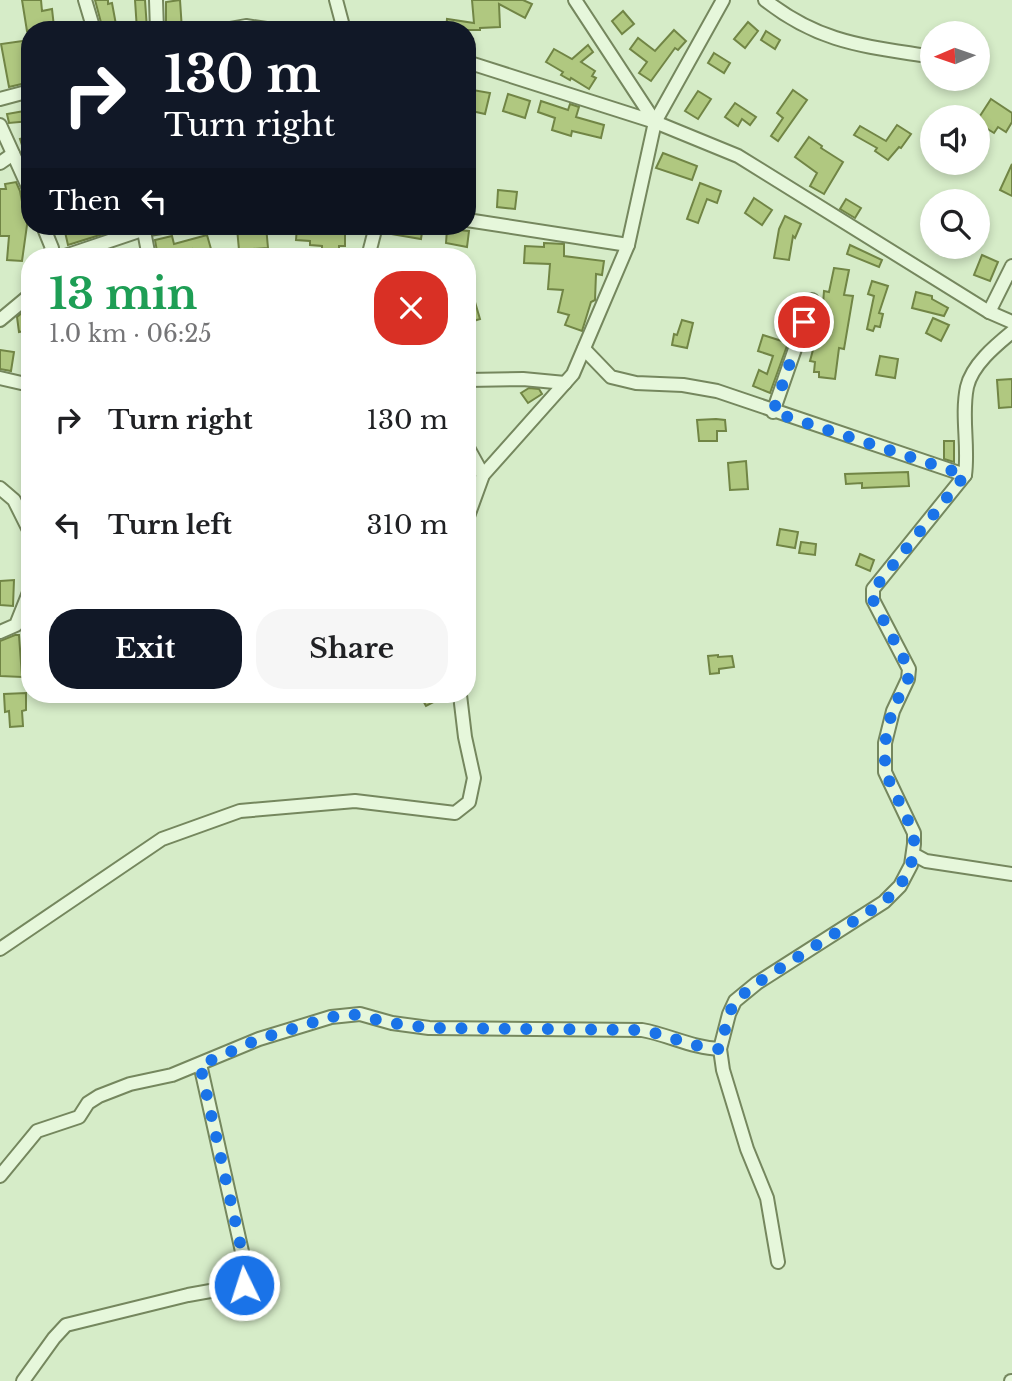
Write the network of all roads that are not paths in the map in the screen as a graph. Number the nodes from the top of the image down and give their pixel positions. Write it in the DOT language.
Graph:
graph roads {
  1 [pos="85,0"];
  2 [pos="156,0"];
  3 [pos="336,0"];
  4 [pos="575,0"];
  5 [pos="723,0"];
  6 [pos="765,0"];
  7 [pos="91,21"];
  8 [pos="157,21"];
  9 [pos="342,21"];
  10 [pos="920,55"];
  11 [pos="476,65"];
  12 [pos="21,93"];
  13 [pos="0,99"];
  14 [pos="655,122"];
  15 [pos="0,125"];
  16 [pos="13,154"];
  17 [pos="0,163"];
  18 [pos="21,171"];
  19 [pos="476,221"];
  20 [pos="123,235"];
  21 [pos="628,245"];
  22 [pos="87,248"];
  23 [pos="1012,266"];
  24 [pos="812,300"];
  25 [pos="21,302"];
  26 [pos="989,312"];
  27 [pos="0,320"];
  28 [pos="1012,322"];
  29 [pos="1012,332"];
  30 [pos="584,349"];
  31 [pos="0,378"];
  32 [pos="476,380"];
  33 [pos="21,383"];
  34 [pos="565,383"];
  35 [pos="773,412"];
  36 [pos="476,462"];
  37 [pos="483,475"];
  38 [pos="965,475"];
  39 [pos="0,488"];
  40 [pos="476,494"];
  41 [pos="21,514"];
  42 [pos="21,612"];
  43 [pos="0,632"];
  44 [pos="461,703"];
  45 [pos="913,854"];
  46 [pos="1012,874"];
  47 [pos="0,949"];
  48 [pos="720,1049"];
  49 [pos="200,1065"];
  50 [pos="0,1176"];
  51 [pos="778,1262"];
  52 [pos="23,1381"];
  1 -- 7 [label="street"];
  2 -- 8 [label="street"];
  3 -- 9 [label="street"];
  4 -- 14 [label="street"];
  5 -- 14 [label="street"];
  6 -- 10 [label="street"];
  11 -- 14 [label="street"];
  12 -- 13 [label="street"];
  14 -- 21 [label="street"];
  14 -- 26 [label="street"];
  15 -- 16 [label="street"];
  16 -- 17 [label="street"];
  16 -- 18 [label="street"];
  19 -- 21 [label="street"];
  20 -- 22 [label="street"];
  21 -- 30 [label="street"];
  23 -- 26 [label="street"];
  24 -- 35 [label="street"];
  25 -- 27 [label="street"];
  26 -- 28 [label="street"];
  29 -- 38 [label="street"];
  30 -- 34 [label="street"];
  30 -- 35 [label="street"];
  31 -- 33 [label="street"];
  32 -- 34 [label="street"];
  34 -- 37 [label="street"];
  35 -- 38 [label="street"];
  36 -- 37 [label="street"];
  37 -- 40 [label="street"];
  38 -- 45 [label="street"];
  39 -- 41 [label="street"];
  42 -- 43 [label="street"];
  44 -- 47 [label="street"];
  45 -- 46 [label="street"];
  45 -- 48 [label="street"];
  48 -- 49 [label="street"];
  48 -- 51 [label="street"];
  49 -- 50 [label="street"];
  49 -- 52 [label="street"];
}
